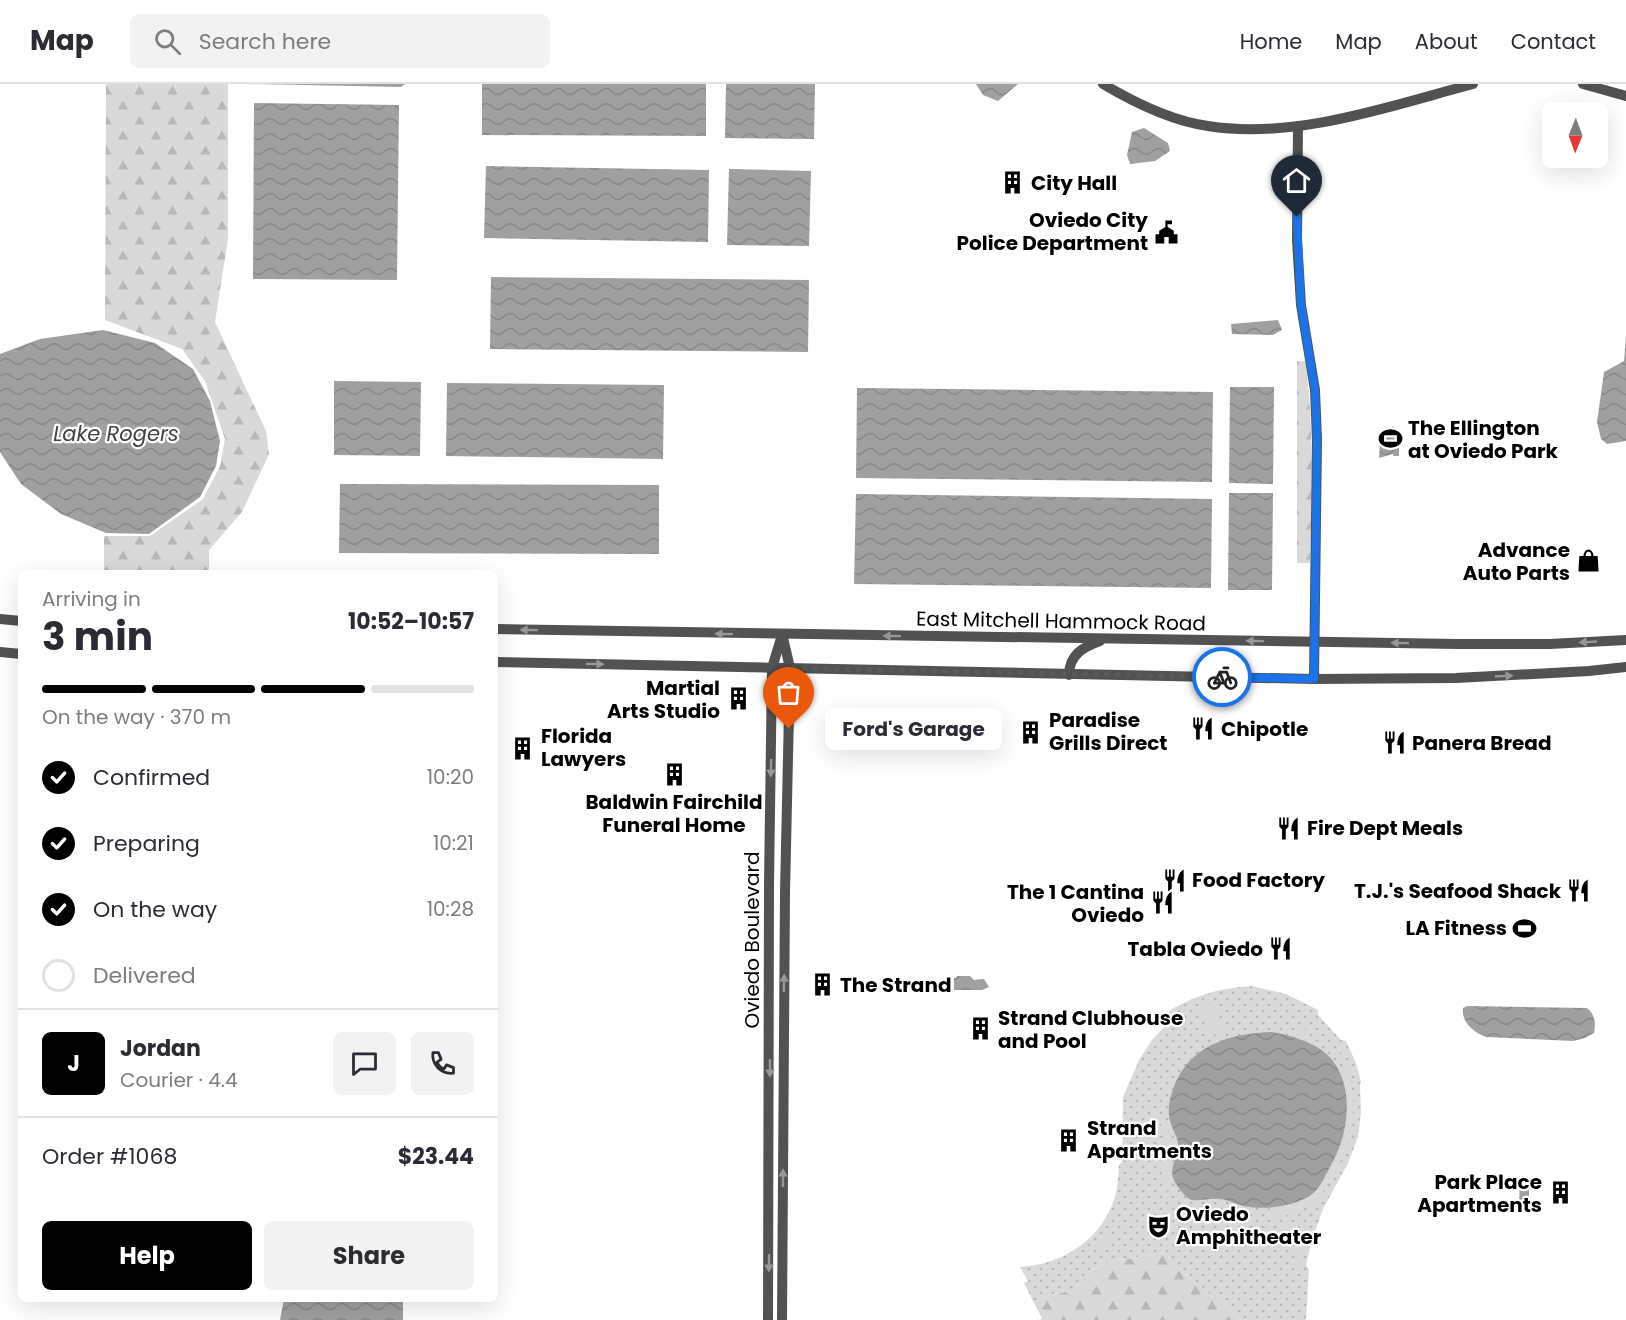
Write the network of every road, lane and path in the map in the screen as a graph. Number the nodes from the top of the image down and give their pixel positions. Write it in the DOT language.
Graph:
graph roads {
  1 [pos="1103,84"];
  2 [pos="1473,84"];
  3 [pos="1583,84"];
  4 [pos="1626,96"];
  5 [pos="1298,126"];
  6 [pos="0,619"];
  7 [pos="18,621"];
  8 [pos="498,629"];
  9 [pos="782,635"];
  10 [pos="1108,639"];
  11 [pos="1626,640"];
  12 [pos="1313,642"];
  13 [pos="0,652"];
  14 [pos="18,654"];
  15 [pos="498,662"];
  16 [pos="1626,667"];
  17 [pos="772,668"];
  18 [pos="790,668"];
  19 [pos="1069,675"];
  20 [pos="1314,679"];
  21 [pos="769,883"];
  22 [pos="786,884"];
  23 [pos="768,1320"];
  24 [pos="782,1320"];
  1 -- 5 [label="street"];
  2 -- 5 [label="street"];
  3 -- 4 [label="street"];
  5 -- 12 [label="street"];
  6 -- 7 [label="street"];
  9 -- 8 [label="street, East Mitchell Hammock Road, one-way"];
  10 -- 9 [label="street, East Mitchell Hammock Road, one-way"];
  9 -- 17 [label="street, Oviedo Boulevard"];
  9 -- 18 [label="street, Oviedo Boulevard"];
  12 -- 10 [label="street, East Mitchell Hammock Road, one-way"];
  10 -- 19 [label="street"];
  11 -- 12 [label="street, East Mitchell Hammock Road, one-way"];
  12 -- 20 [label="street"];
  13 -- 14 [label="street"];
  15 -- 17 [label="street, one-way"];
  20 -- 16 [label="street, one-way"];
  17 -- 18 [label="street"];
  17 -- 21 [label="street, Oviedo Boulevard, one-way"];
  18 -- 19 [label="street"];
  18 -- 22 [label="street, Oviedo Boulevard"];
  19 -- 20 [label="street"];
  21 -- 22 [label="street"];
  21 -- 23 [label="street, Oviedo Boulevard, one-way"];
  24 -- 22 [label="street, Oviedo Boulevard, one-way"];
}
